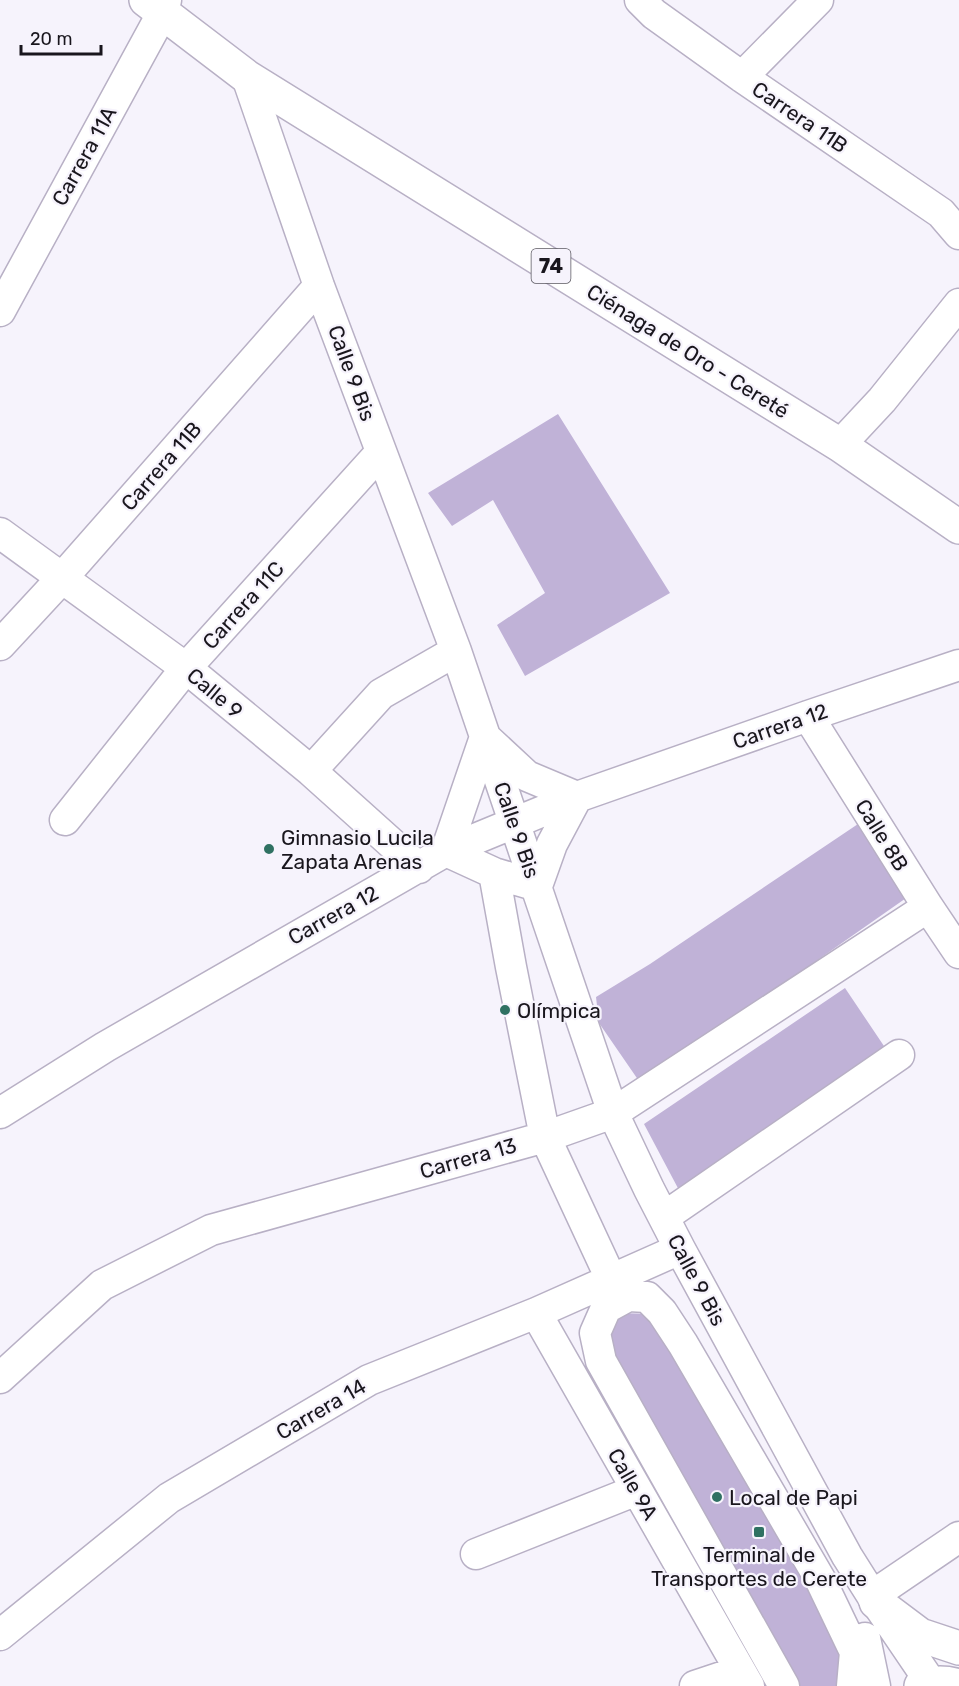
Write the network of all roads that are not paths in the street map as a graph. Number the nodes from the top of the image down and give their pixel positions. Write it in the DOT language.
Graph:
graph roads {
  1 [pos="640,0"];
  2 [pos="818,0"];
  3 [pos="158,4"];
  4 [pos="247,77"];
  5 [pos="742,77"];
  6 [pos="953,217"];
  7 [pos="319,286"];
  8 [pos="959,304"];
  9 [pos="0,311"];
  10 [pos="840,445"];
  11 [pos="381,452"];
  12 [pos="959,526"];
  13 [pos="0,533"];
  14 [pos="63,577"];
  15 [pos="0,645"];
  16 [pos="456,651"];
  17 [pos="959,665"];
  18 [pos="186,668"];
  19 [pos="808,716"];
  20 [pos="485,737"];
  21 [pos="310,771"];
  22 [pos="577,797"];
  23 [pos="65,820"];
  24 [pos="514,822"];
  25 [pos="446,851"];
  26 [pos="419,868"];
  27 [pos="494,873"];
  28 [pos="537,886"];
  29 [pos="928,907"];
  30 [pos="959,953"];
  31 [pos="899,1055"];
  32 [pos="0,1113"];
  33 [pos="613,1113"];
  34 [pos="545,1137"];
  35 [pos="664,1217"];
  36 [pos="680,1249"];
  37 [pos="616,1290"];
  38 [pos="536,1313"];
  39 [pos="0,1378"];
  40 [pos="636,1490"];
  41 [pos="959,1537"];
  42 [pos="476,1554"];
  43 [pos="820,1579"];
  44 [pos="870,1606"];
  45 [pos="0,1635"];
  46 [pos="959,1648"];
  47 [pos="744,1678"];
  48 [pos="937,1685"];
  49 [pos="695,1686"];
  50 [pos="784,1686"];
  51 [pos="852,1686"];
  52 [pos="875,1686"];
  1 -- 5 [label="street, Carrera 11B"];
  2 -- 5 [label="street"];
  3 -- 4 [label="main road, Ciénaga de Oro - Cereté / 74"];
  3 -- 9 [label="street, Carrera 11A"];
  4 -- 7 [label="street, Calle 9 Bis"];
  4 -- 10 [label="main road, Ciénaga de Oro - Cereté / 74"];
  5 -- 6 [label="street, Carrera 11B"];
  7 -- 11 [label="street, Calle 9 Bis"];
  7 -- 14 [label="street, Carrera 11B"];
  8 -- 10 [label="street"];
  10 -- 12 [label="main road, Ciénaga de Oro - Cereté / 74"];
  11 -- 16 [label="street, Calle 9 Bis"];
  11 -- 18 [label="street, Carrera 11C"];
  13 -- 14 [label="street, Calle 9"];
  14 -- 15 [label="street, Carrera 11B"];
  14 -- 18 [label="street, Calle 9"];
  16 -- 20 [label="street, Calle 9 Bis"];
  16 -- 21 [label="street"];
  17 -- 19 [label="street, Carrera 12"];
  18 -- 21 [label="street, Calle 9"];
  18 -- 23 [label="street, Carrera 11C"];
  19 -- 22 [label="street, Carrera 12"];
  19 -- 29 [label="street, Calle 8B"];
  20 -- 22 [label="street"];
  20 -- 24 [label="street, Calle 9 Bis"];
  20 -- 25 [label="street"];
  21 -- 26 [label="street, Calle 9"];
  22 -- 24 [label="street, Carrera 12"];
  22 -- 28 [label="street"];
  24 -- 25 [label="street, Carrera 12"];
  24 -- 28 [label="street, Calle 9 Bis"];
  25 -- 26 [label="street, Carrera 12"];
  25 -- 27 [label="street"];
  26 -- 32 [label="street, Carrera 12"];
  27 -- 28 [label="street"];
  27 -- 34 [label="street"];
  28 -- 33 [label="street, Calle 9 Bis"];
  29 -- 30 [label="street, Calle 8B"];
  29 -- 33 [label="street, Carrera 13"];
  31 -- 35 [label="street"];
  33 -- 34 [label="street, Carrera 13"];
  33 -- 35 [label="street, Calle 9 Bis"];
  34 -- 37 [label="street"];
  34 -- 39 [label="street, Carrera 13"];
  35 -- 36 [label="street, Calle 9 Bis"];
  36 -- 37 [label="street, Carrera 14"];
  36 -- 44 [label="street, Calle 9 Bis"];
  37 -- 38 [label="street, Carrera 14"];
  37 -- 43 [label="street"];
  37 -- 50 [label="street"];
  38 -- 40 [label="street, Calle 9A"];
  38 -- 45 [label="street, Carrera 14"];
  40 -- 42 [label="street"];
  40 -- 47 [label="street, Calle 9A"];
  41 -- 44 [label="street"];
  43 -- 44 [label="street"];
  43 -- 51 [label="street"];
  44 -- 46 [label="main road"];
  44 -- 48 [label="street, Calle 9 Bis"];
  44 -- 52 [label="street, Calle 9 Bis"];
  47 -- 49 [label="street"];
}
